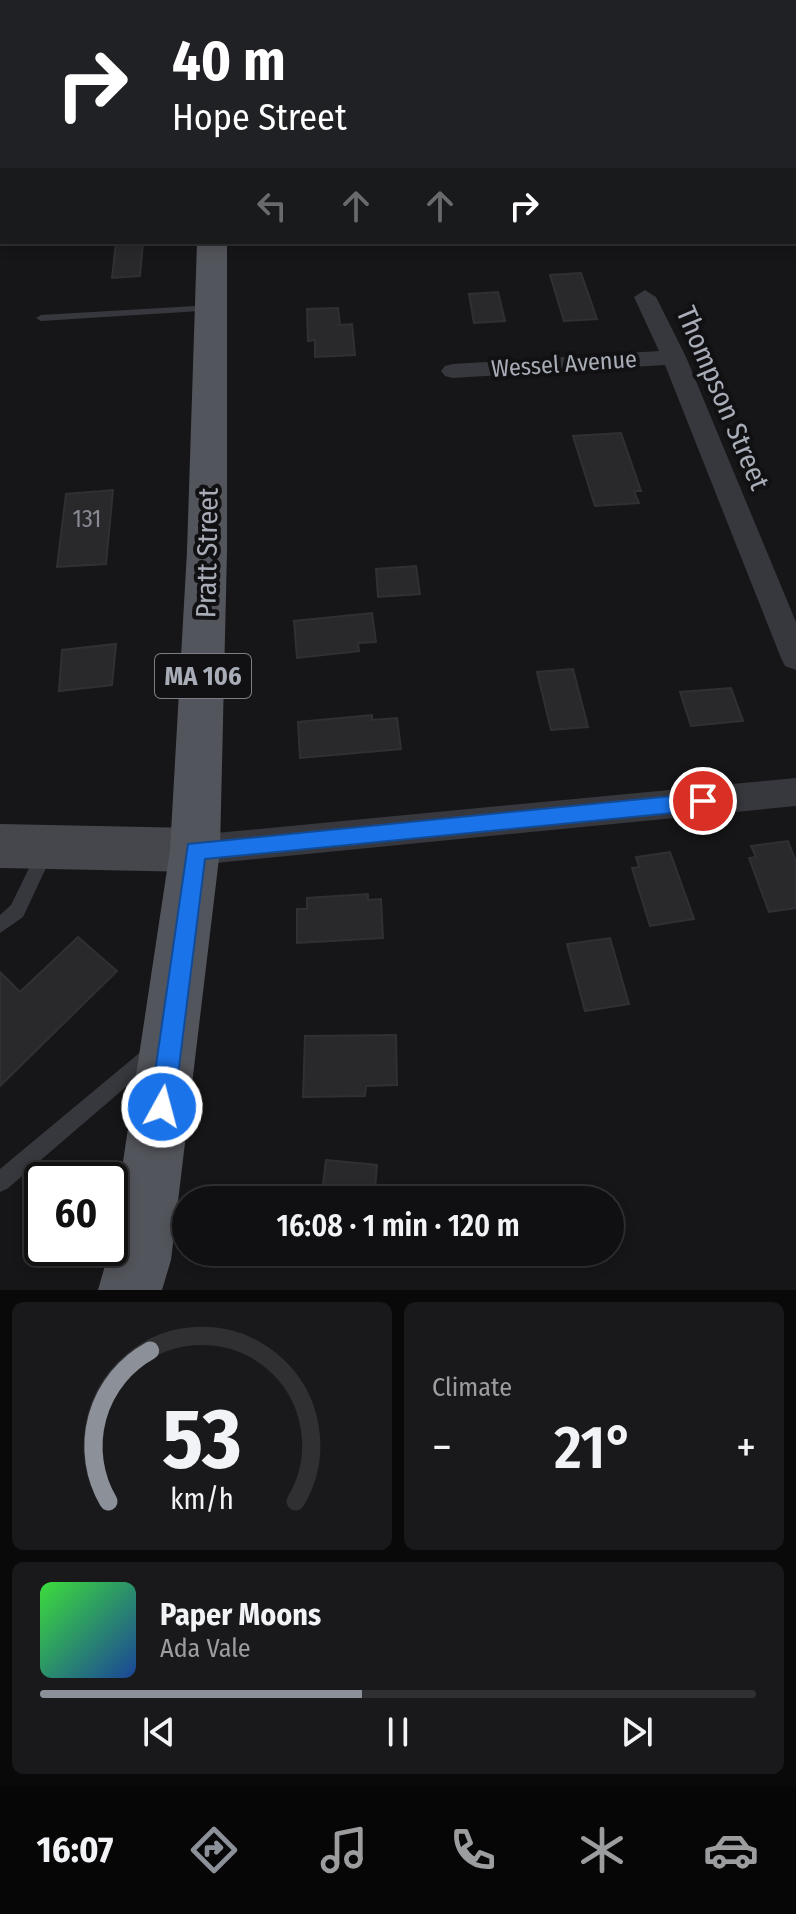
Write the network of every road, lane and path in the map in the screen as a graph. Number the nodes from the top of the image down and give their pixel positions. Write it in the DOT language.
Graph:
graph roads {
  1 [pos="212,244"];
  2 [pos="645,297"];
  3 [pos="213,308"];
  4 [pos="41,318"];
  5 [pos="674,357"];
  6 [pos="453,371"];
  7 [pos="796,658"];
  8 [pos="796,792"];
  9 [pos="0,846"];
  10 [pos="48,847"];
  11 [pos="195,850"];
  12 [pos="0,925"];
  13 [pos="171,1038"];
  14 [pos="0,1182"];
  15 [pos="130,1290"];
  1 -- 3 [label="main road, Pratt Street / MA 106"];
  2 -- 5 [label="street, Thompson Street"];
  3 -- 4 [label="lane"];
  3 -- 11 [label="main road, Pratt Street / MA 106"];
  5 -- 6 [label="street, Wessel Avenue"];
  5 -- 7 [label="street, Thompson Street"];
  8 -- 11 [label="street"];
  9 -- 10 [label="main road"];
  10 -- 11 [label="main road"];
  10 -- 12 [label="lane"];
  11 -- 13 [label="main road, Pratt Street / MA 106"];
  13 -- 14 [label="lane"];
  13 -- 15 [label="main road, Pratt Street / MA 106"];
}
